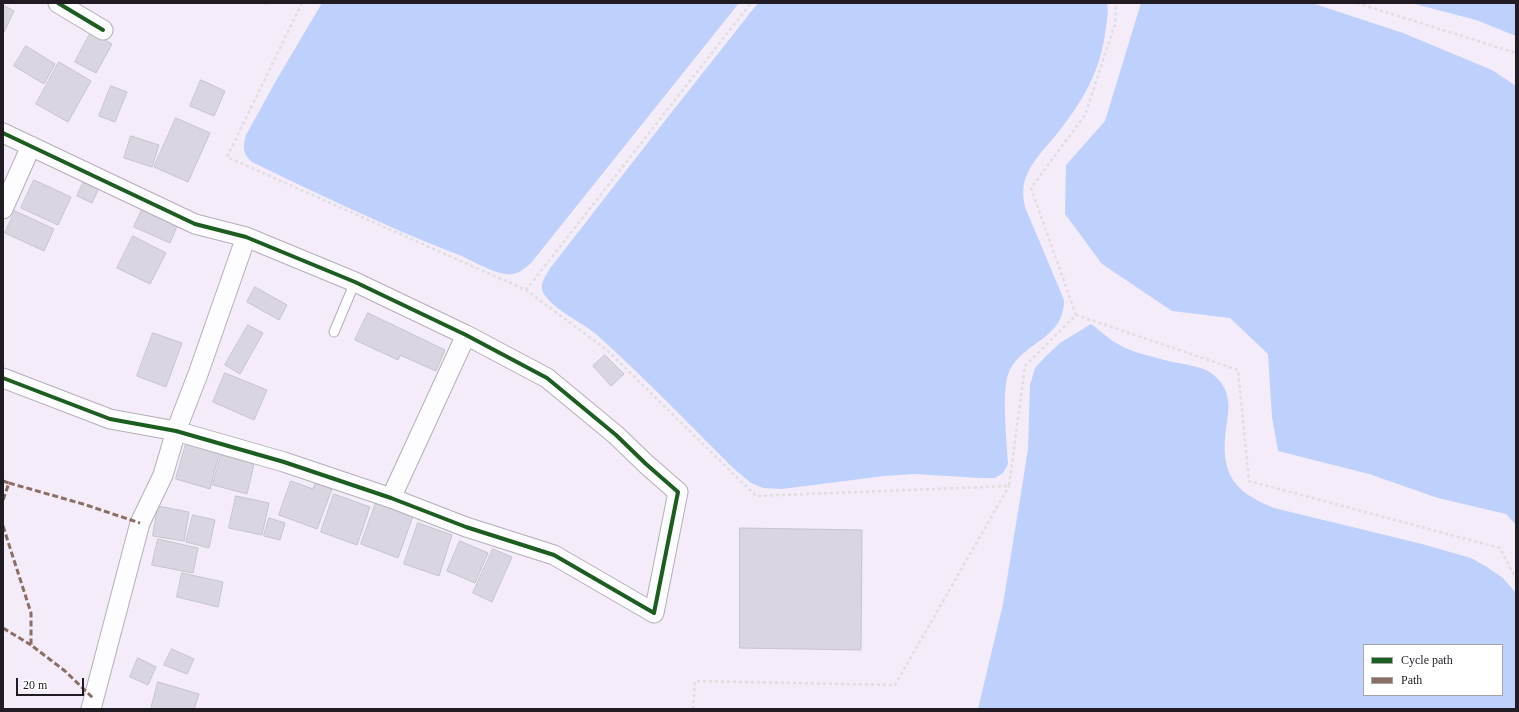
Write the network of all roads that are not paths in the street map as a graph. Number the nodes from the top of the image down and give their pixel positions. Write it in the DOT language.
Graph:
graph roads {
  1 [pos="58,3"];
  2 [pos="103,30"];
  3 [pos="3,133"];
  4 [pos="31,146"];
  5 [pos="3,209"];
  6 [pos="246,237"];
  7 [pos="355,282"];
  8 [pos="334,332"];
  9 [pos="466,335"];
  10 [pos="3,378"];
  11 [pos="176,431"];
  12 [pos="391,498"];
  13 [pos="91,709"];
  1 -- 2 [label="street"];
  3 -- 4 [label="street"];
  4 -- 5 [label="street"];
  4 -- 6 [label="street"];
  6 -- 7 [label="street"];
  6 -- 11 [label="street"];
  7 -- 8 [label="lane"];
  7 -- 9 [label="street"];
  9 -- 12 [label="street"];
  9 -- 12 [label="street"];
  10 -- 11 [label="street"];
  11 -- 12 [label="street"];
  11 -- 13 [label="street"];
}
